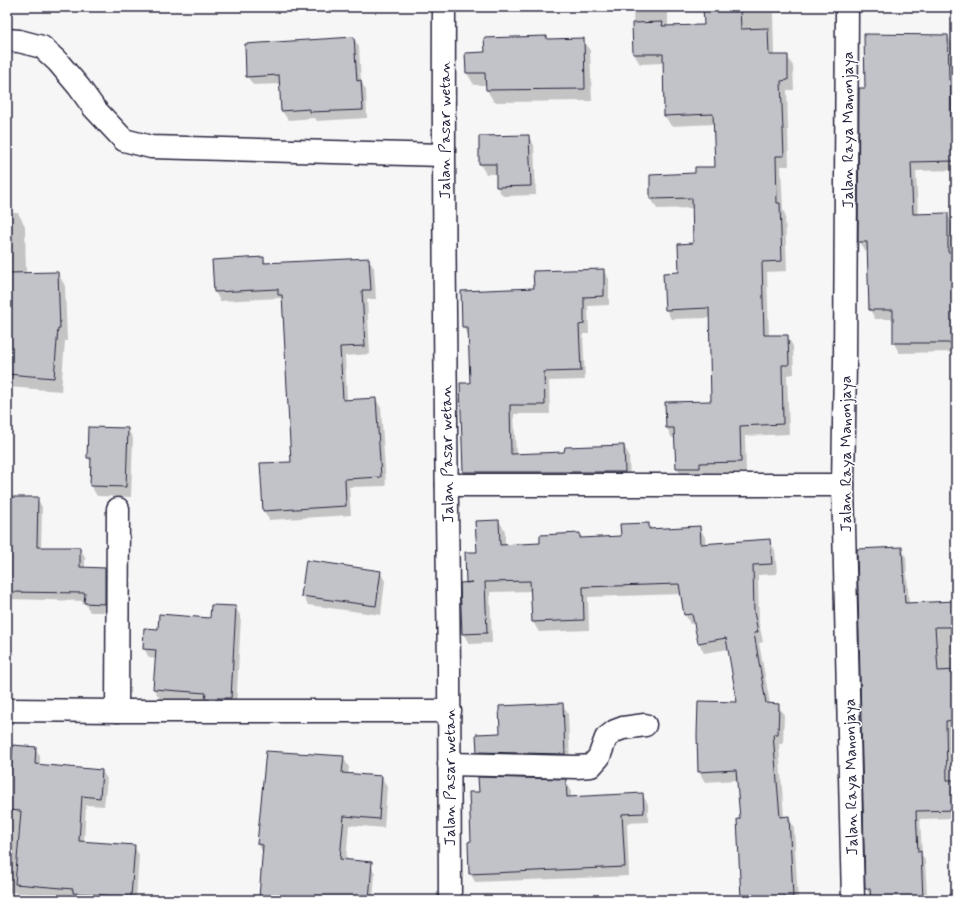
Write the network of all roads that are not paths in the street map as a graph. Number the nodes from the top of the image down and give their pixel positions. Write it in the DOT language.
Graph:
graph roads {
  1 [pos="444,7"];
  2 [pos="847,7"];
  3 [pos="7,40"];
  4 [pos="443,155"];
  5 [pos="447,485"];
  6 [pos="843,485"];
  7 [pos="118,509"];
  8 [pos="7,710"];
  9 [pos="117,711"];
  10 [pos="450,711"];
  11 [pos="645,725"];
  12 [pos="449,764"];
  13 [pos="450,900"];
  14 [pos="853,900"];
  1 -- 4 [label="street, Jalan Pasar wetan"];
  2 -- 6 [label="street, Jalan Raya Manonjaya"];
  3 -- 4 [label="street"];
  4 -- 5 [label="street, Jalan Pasar wetan"];
  5 -- 6 [label="street"];
  5 -- 10 [label="street, Jalan Pasar wetan"];
  6 -- 14 [label="street, Jalan Raya Manonjaya"];
  7 -- 9 [label="street"];
  8 -- 9 [label="street"];
  9 -- 10 [label="street"];
  10 -- 12 [label="street, Jalan Pasar wetan"];
  11 -- 12 [label="street"];
  12 -- 13 [label="street, Jalan Pasar wetan"];
}
